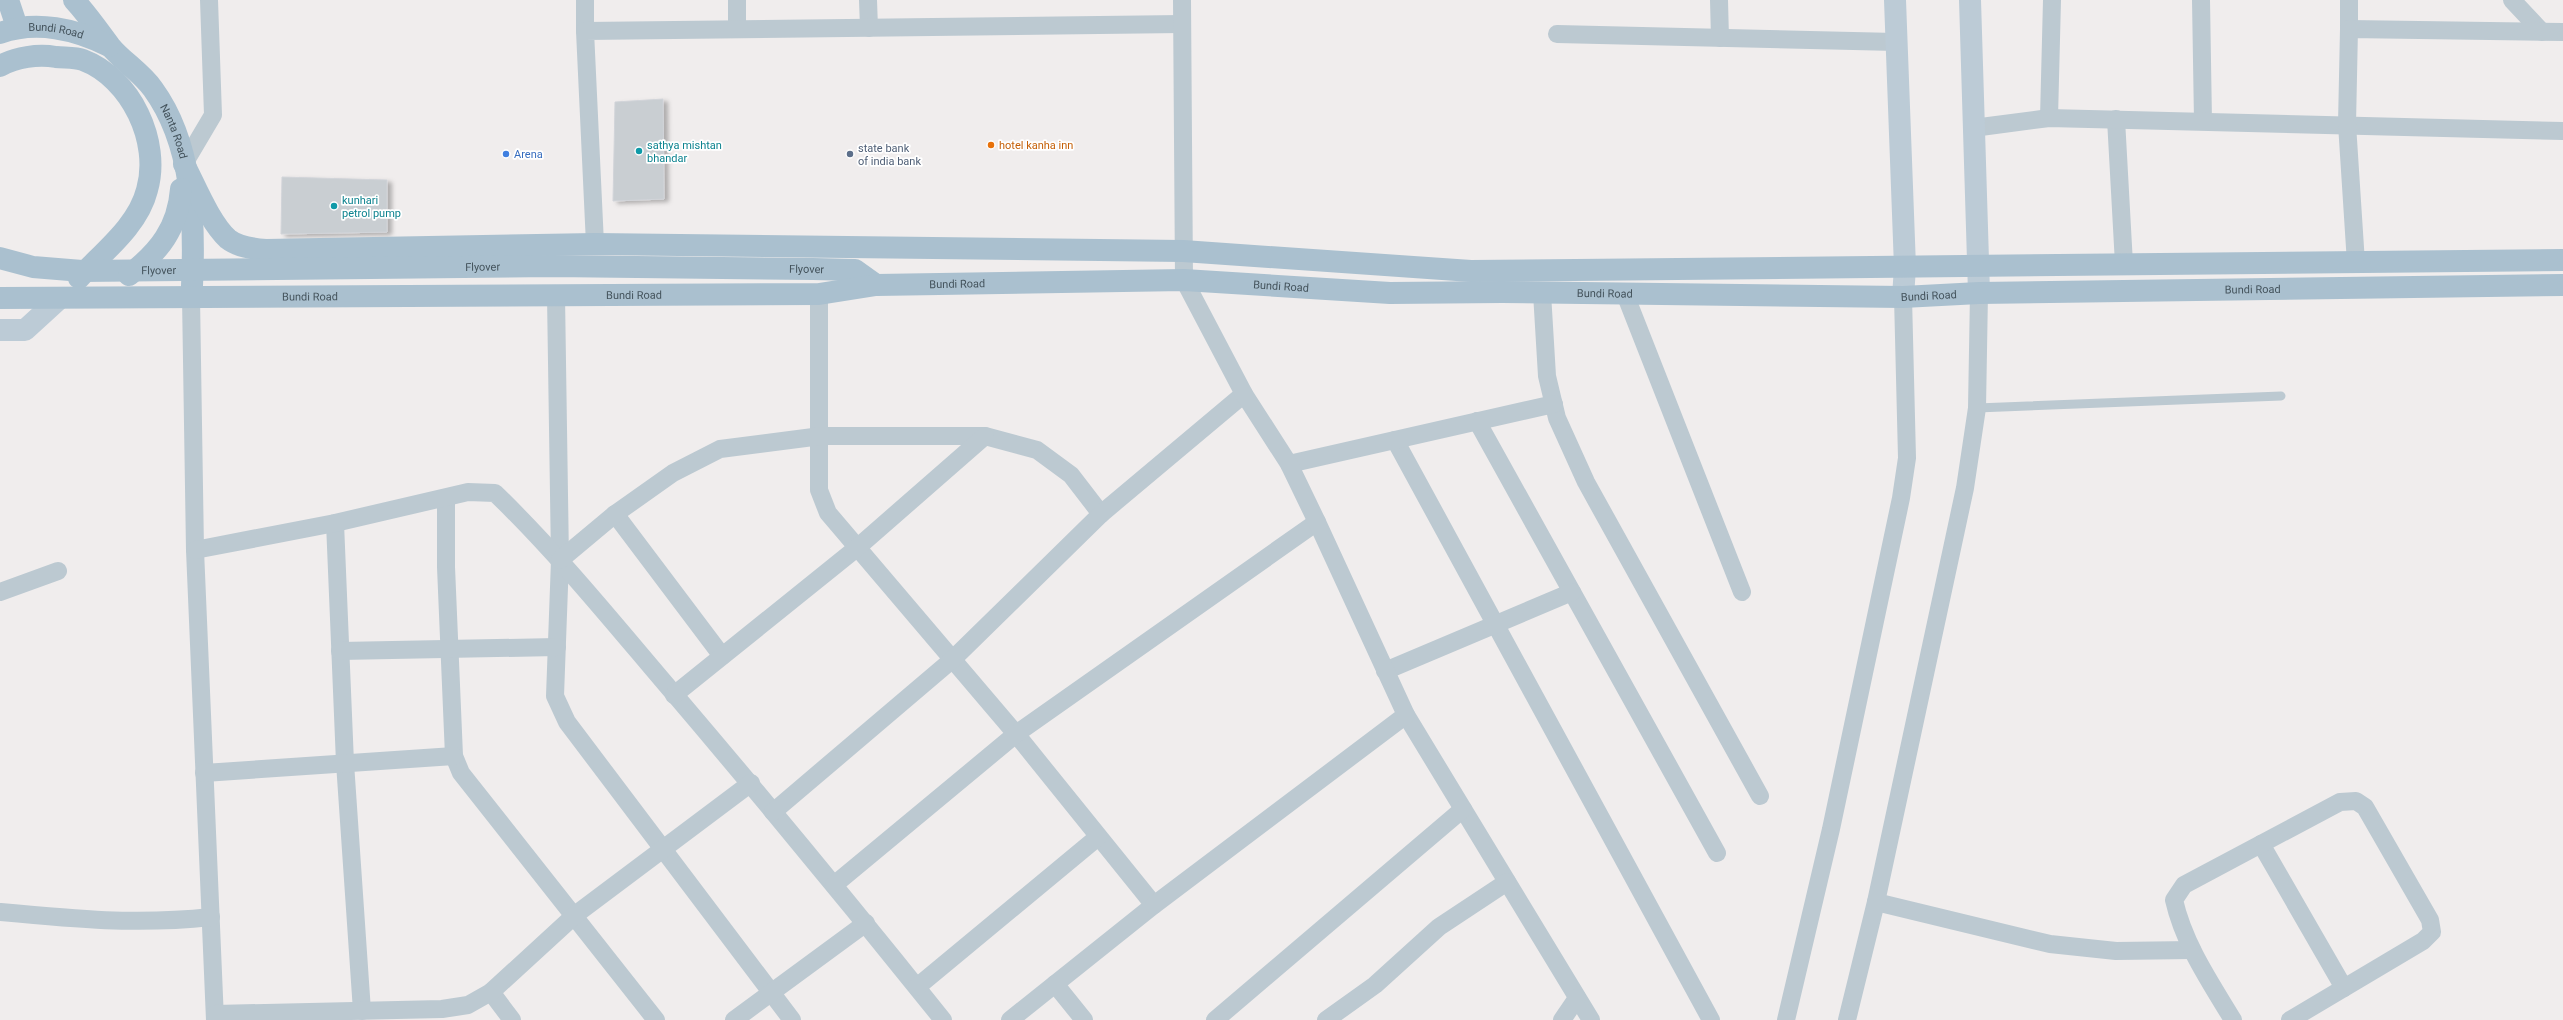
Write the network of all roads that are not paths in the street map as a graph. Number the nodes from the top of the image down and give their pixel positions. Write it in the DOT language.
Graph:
graph roads {
  1 [pos="8,0"];
  2 [pos="74,0"];
  3 [pos="209,0"];
  4 [pos="585,0"];
  5 [pos="737,0"];
  6 [pos="868,0"];
  7 [pos="1182,0"];
  8 [pos="1719,0"];
  9 [pos="1895,0"];
  10 [pos="1970,0"];
  11 [pos="2052,0"];
  12 [pos="2201,0"];
  13 [pos="2349,0"];
  14 [pos="2512,0"];
  15 [pos="1182,24"];
  16 [pos="869,28"];
  17 [pos="737,29"];
  18 [pos="2349,29"];
  19 [pos="8,30"];
  20 [pos="585,31"];
  21 [pos="2542,32"];
  22 [pos="2563,32"];
  23 [pos="1557,34"];
  24 [pos="1720,38"];
  25 [pos="1896,42"];
  26 [pos="110,47"];
  27 [pos="0,66"];
  28 [pos="2049,118"];
  29 [pos="2116,119"];
  30 [pos="2204,121"];
  31 [pos="2347,124"];
  32 [pos="1973,128"];
  33 [pos="2563,131"];
  34 [pos="184,164"];
  35 [pos="595,244"];
  36 [pos="1183,251"];
  37 [pos="0,258"];
  38 [pos="2563,260"];
  39 [pos="2356,263"];
  40 [pos="2124,264"];
  41 [pos="1979,266"];
  42 [pos="1905,267"];
  43 [pos="1184,280"];
  44 [pos="876,285"];
  45 [pos="2563,285"];
  46 [pos="1542,293"];
  47 [pos="1979,293"];
  48 [pos="819,294"];
  49 [pos="1625,294"];
  50 [pos="556,296"];
  51 [pos="0,297"];
  52 [pos="191,297"];
  53 [pos="1903,297"];
  54 [pos="60,298"];
  55 [pos="90,298"];
  56 [pos="0,330"];
  57 [pos="1244,394"];
  58 [pos="2281,396"];
  59 [pos="1554,404"];
  60 [pos="1977,408"];
  61 [pos="1477,421"];
  62 [pos="821,436"];
  63 [pos="985,436"];
  64 [pos="1395,440"];
  65 [pos="1288,464"];
  66 [pos="446,498"];
  67 [pos="615,514"];
  68 [pos="1100,514"];
  69 [pos="1317,522"];
  70 [pos="335,523"];
  71 [pos="858,547"];
  72 [pos="195,550"];
  73 [pos="560,560"];
  74 [pos="58,571"];
  75 [pos="0,592"];
  76 [pos="1572,592"];
  77 [pos="1742,592"];
  78 [pos="1497,625"];
  79 [pos="557,648"];
  80 [pos="449,650"];
  81 [pos="340,651"];
  82 [pos="722,656"];
  83 [pos="953,660"];
  84 [pos="1385,671"];
  85 [pos="674,694"];
  86 [pos="1406,716"];
  87 [pos="1016,734"];
  88 [pos="454,756"];
  89 [pos="345,763"];
  90 [pos="204,773"];
  91 [pos="751,783"];
  92 [pos="1760,796"];
  93 [pos="1462,809"];
  94 [pos="773,812"];
  95 [pos="1098,837"];
  96 [pos="2260,844"];
  97 [pos="663,851"];
  98 [pos="1717,853"];
  99 [pos="1507,882"];
  100 [pos="834,885"];
  101 [pos="1876,902"];
  102 [pos="1154,905"];
  103 [pos="0,912"];
  104 [pos="575,915"];
  105 [pos="211,918"];
  106 [pos="866,923"];
  107 [pos="2192,950"];
  108 [pos="1055,984"];
  109 [pos="917,987"];
  110 [pos="2344,988"];
  111 [pos="491,992"];
  112 [pos="771,992"];
  113 [pos="1577,998"];
  114 [pos="362,1011"];
  115 [pos="215,1017"];
  116 [pos="512,1020"];
  117 [pos="656,1020"];
  118 [pos="734,1020"];
  119 [pos="792,1020"];
  120 [pos="943,1020"];
  121 [pos="1010,1020"];
  122 [pos="1084,1020"];
  123 [pos="1215,1020"];
  124 [pos="1326,1020"];
  125 [pos="1562,1020"];
  126 [pos="1591,1020"];
  127 [pos="1711,1020"];
  128 [pos="1786,1020"];
  129 [pos="1847,1020"];
  130 [pos="2233,1020"];
  131 [pos="2290,1020"];
  1 -- 19 [label="main road"];
  2 -- 26 [label="main road, Nanta Road"];
  3 -- 34 [label="street"];
  4 -- 20 [label="street"];
  5 -- 17 [label="street"];
  6 -- 16 [label="street"];
  7 -- 15 [label="street"];
  8 -- 24 [label="street"];
  9 -- 25 [label="street"];
  10 -- 32 [label="street"];
  11 -- 28 [label="street"];
  12 -- 30 [label="street"];
  13 -- 18 [label="street"];
  14 -- 21 [label="street"];
  15 -- 16 [label="street"];
  15 -- 36 [label="street"];
  16 -- 17 [label="street"];
  17 -- 20 [label="street"];
  18 -- 21 [label="street"];
  18 -- 31 [label="street"];
  19 -- 26 [label="main road, Bundi Road"];
  20 -- 35 [label="street"];
  21 -- 22 [label="street"];
  23 -- 24 [label="street"];
  24 -- 25 [label="street"];
  25 -- 42 [label="street"];
  26 -- 34 [label="main road, Nanta Road"];
  27 -- 54 [label="main road"];
  28 -- 29 [label="street"];
  28 -- 32 [label="street"];
  29 -- 30 [label="street"];
  29 -- 40 [label="street"];
  30 -- 31 [label="street"];
  31 -- 33 [label="street"];
  31 -- 39 [label="street"];
  32 -- 41 [label="street"];
  34 -- 35 [label="main road"];
  34 -- 52 [label="main road, Nanta Road"];
  34 -- 55 [label="main road"];
  35 -- 36 [label="main road"];
  36 -- 42 [label="main road"];
  36 -- 43 [label="street"];
  37 -- 44 [label="main road, Flyover"];
  38 -- 39 [label="main road"];
  39 -- 40 [label="main road"];
  40 -- 41 [label="main road"];
  41 -- 42 [label="main road"];
  41 -- 47 [label="street"];
  42 -- 53 [label="street"];
  43 -- 44 [label="main road, Bundi Road"];
  43 -- 46 [label="main road, Bundi Road"];
  43 -- 57 [label="street"];
  44 -- 48 [label="main road, Bundi Road"];
  45 -- 47 [label="main road, Bundi Road"];
  46 -- 49 [label="main road, Bundi Road"];
  46 -- 59 [label="street"];
  47 -- 53 [label="main road, Bundi Road"];
  47 -- 60 [label="street"];
  48 -- 50 [label="main road, Bundi Road"];
  48 -- 62 [label="street"];
  49 -- 53 [label="main road, Bundi Road"];
  49 -- 77 [label="street"];
  50 -- 52 [label="main road, Bundi Road"];
  50 -- 73 [label="street"];
  51 -- 54 [label="main road, Bundi Road"];
  52 -- 55 [label="main road, Bundi Road"];
  52 -- 72 [label="street"];
  53 -- 128 [label="street"];
  54 -- 55 [label="main road, Bundi Road"];
  54 -- 56 [label="street"];
  57 -- 65 [label="street"];
  57 -- 68 [label="street"];
  58 -- 60 [label="lane"];
  59 -- 61 [label="street"];
  59 -- 92 [label="street"];
  60 -- 101 [label="street"];
  61 -- 64 [label="street"];
  61 -- 76 [label="street"];
  62 -- 63 [label="street"];
  62 -- 67 [label="street"];
  62 -- 71 [label="street"];
  63 -- 68 [label="street"];
  63 -- 71 [label="street"];
  64 -- 65 [label="street"];
  64 -- 78 [label="street"];
  65 -- 69 [label="street"];
  66 -- 70 [label="street"];
  66 -- 73 [label="street"];
  66 -- 80 [label="street"];
  67 -- 73 [label="street"];
  67 -- 82 [label="street"];
  68 -- 83 [label="street"];
  69 -- 84 [label="street"];
  69 -- 87 [label="street"];
  70 -- 72 [label="street"];
  70 -- 81 [label="street"];
  71 -- 82 [label="street"];
  71 -- 83 [label="street"];
  72 -- 90 [label="street"];
  73 -- 79 [label="street"];
  73 -- 85 [label="street"];
  74 -- 75 [label="street"];
  76 -- 78 [label="street"];
  76 -- 98 [label="street"];
  78 -- 84 [label="street"];
  78 -- 127 [label="street"];
  79 -- 80 [label="street"];
  79 -- 97 [label="street"];
  80 -- 81 [label="street"];
  80 -- 88 [label="street"];
  81 -- 89 [label="street"];
  82 -- 85 [label="street"];
  83 -- 87 [label="street"];
  83 -- 94 [label="street"];
  84 -- 86 [label="street"];
  85 -- 91 [label="street"];
  86 -- 93 [label="street"];
  86 -- 102 [label="street"];
  87 -- 95 [label="street"];
  87 -- 100 [label="street"];
  88 -- 89 [label="street"];
  88 -- 104 [label="street"];
  89 -- 90 [label="street"];
  89 -- 114 [label="street"];
  90 -- 105 [label="street"];
  91 -- 94 [label="street"];
  91 -- 97 [label="street"];
  93 -- 99 [label="street"];
  93 -- 123 [label="street"];
  94 -- 100 [label="street"];
  95 -- 102 [label="street"];
  95 -- 109 [label="street"];
  96 -- 107 [label="street"];
  96 -- 110 [label="street"];
  96 -- 110 [label="street"];
  97 -- 104 [label="street"];
  97 -- 112 [label="street"];
  99 -- 113 [label="street"];
  99 -- 124 [label="street"];
  100 -- 106 [label="street"];
  101 -- 107 [label="street"];
  101 -- 129 [label="street"];
  102 -- 108 [label="street"];
  103 -- 105 [label="street"];
  104 -- 111 [label="street"];
  104 -- 117 [label="street"];
  105 -- 115 [label="street"];
  106 -- 109 [label="street"];
  106 -- 112 [label="street"];
  107 -- 130 [label="street"];
  108 -- 121 [label="street"];
  108 -- 122 [label="street"];
  109 -- 120 [label="street"];
  110 -- 131 [label="street"];
  111 -- 114 [label="street"];
  111 -- 116 [label="street"];
  112 -- 118 [label="street"];
  112 -- 119 [label="street"];
  113 -- 125 [label="street"];
  113 -- 126 [label="street"];
  114 -- 115 [label="street"];
}
